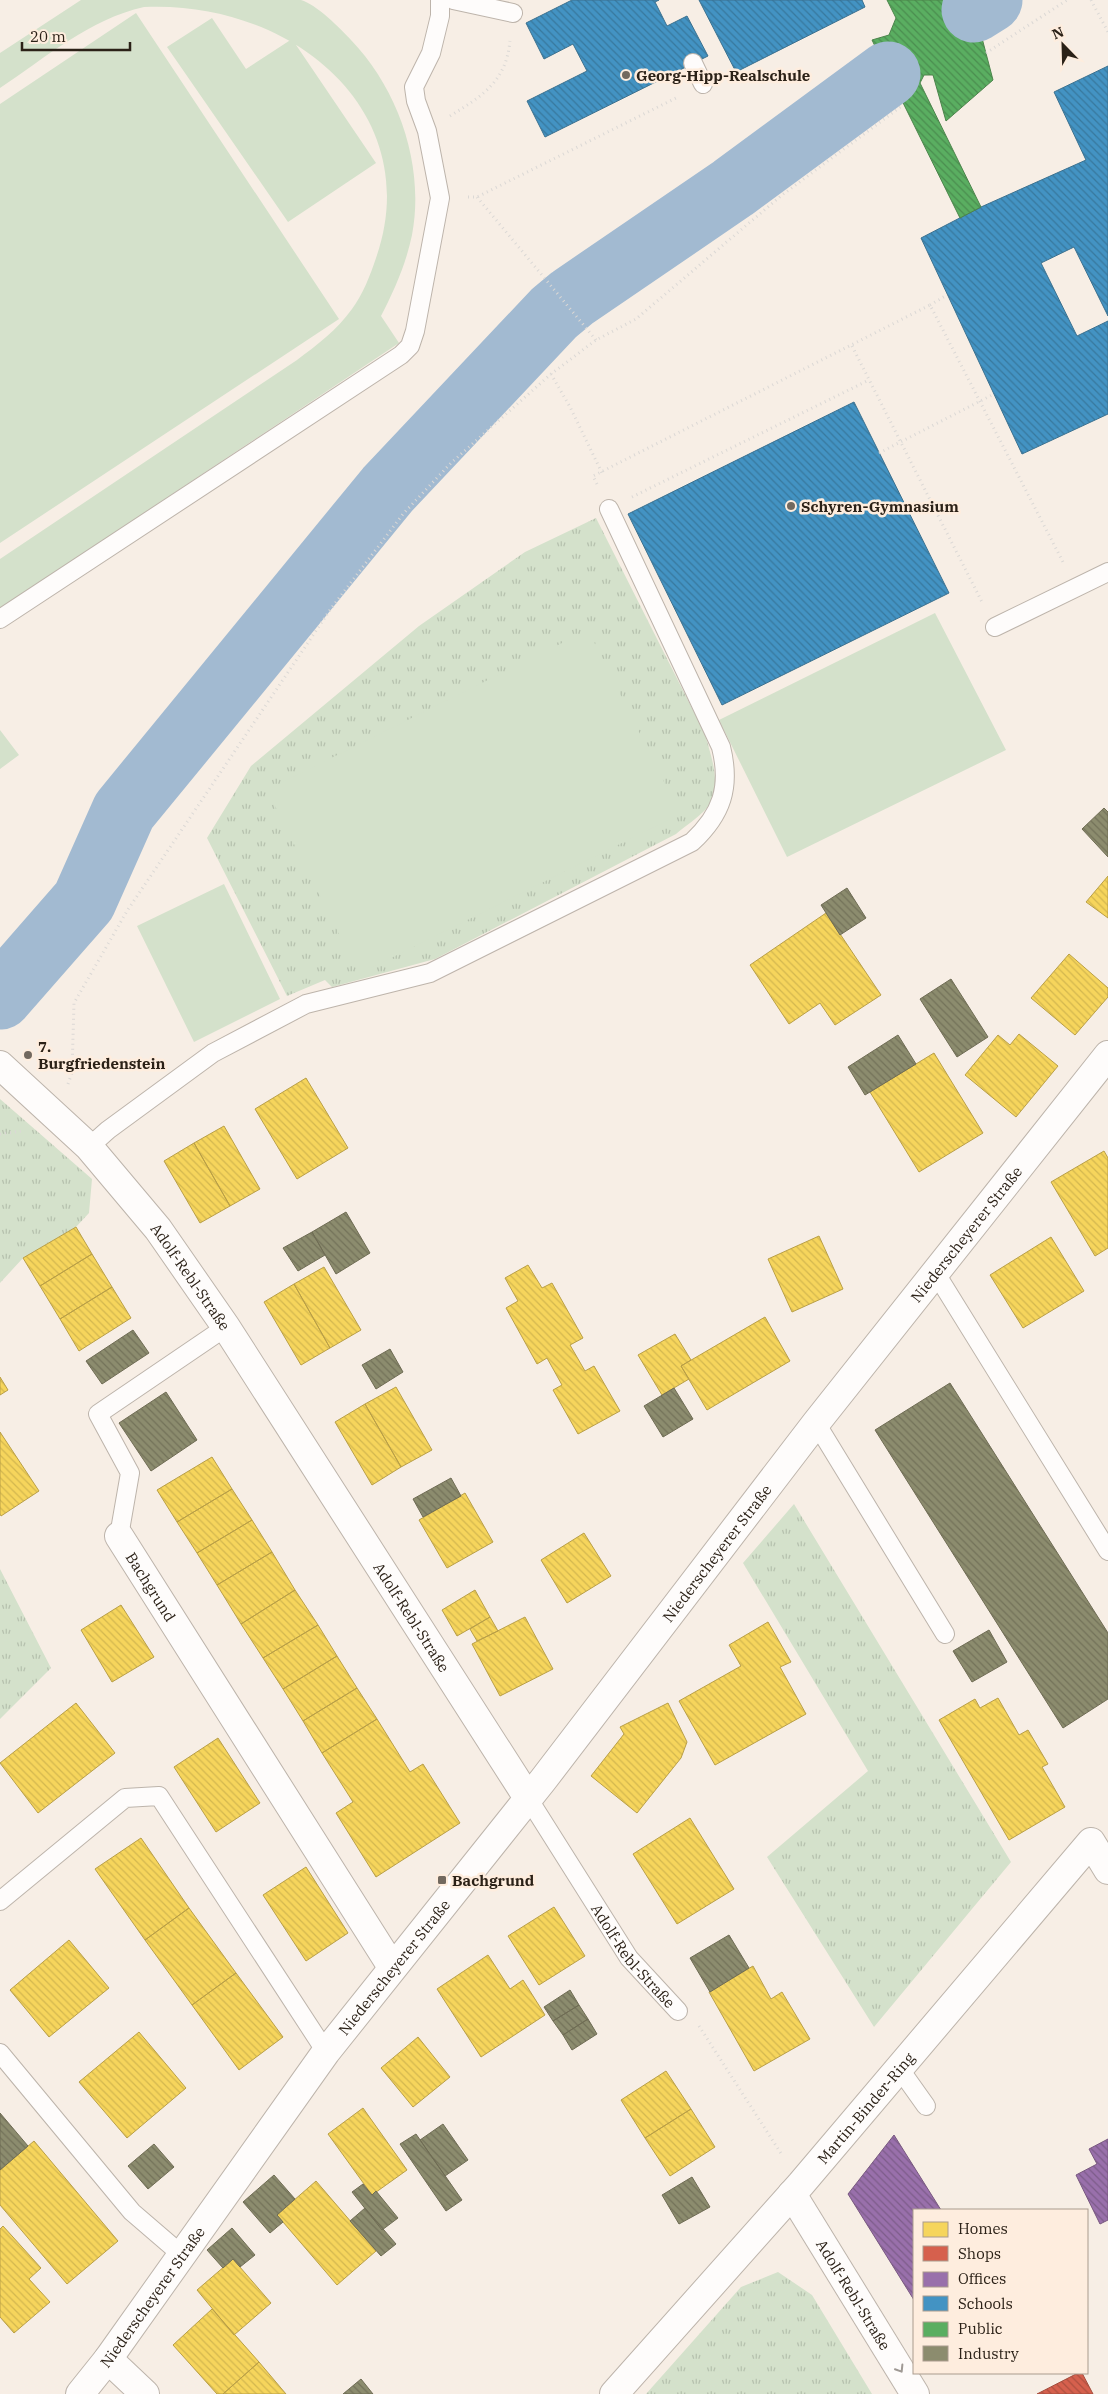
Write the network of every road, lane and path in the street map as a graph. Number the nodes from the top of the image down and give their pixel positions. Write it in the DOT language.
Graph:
graph roads {
  1 [pos="440,0"];
  2 [pos="454,0"];
  3 [pos="1067,0"];
  4 [pos="1091,0"];
  5 [pos="513,13"];
  6 [pos="1108,32"];
  7 [pos="986,53"];
  8 [pos="694,63"];
  9 [pos="703,84"];
  10 [pos="903,105"];
  11 [pos="427,131"];
  12 [pos="947,295"];
  13 [pos="930,305"];
  14 [pos="596,340"];
  15 [pos="852,346"];
  16 [pos="551,374"];
  17 [pos="869,380"];
  18 [pos="994,394"];
  19 [pos="979,401"];
  20 [pos="900,442"];
  21 [pos="879,453"];
  22 [pos="602,473"];
  23 [pos="593,476"];
  24 [pos="609,509"];
  25 [pos="1108,572"];
  26 [pos="1076,587"];
  27 [pos="0,619"];
  28 [pos="995,627"];
  29 [pos="1108,1055"];
  30 [pos="3,1067"];
  31 [pos="66,1089"];
  32 [pos="30,1129"];
  33 [pos="0,1134"];
  34 [pos="89,1147"];
  35 [pos="935,1272"];
  36 [pos="226,1327"];
  37 [pos="816,1423"];
  38 [pos="119,1536"];
  39 [pos="1108,1551"];
  40 [pos="945,1634"];
  41 [pos="528,1798"];
  42 [pos="1108,1870"];
  43 [pos="0,1901"];
  44 [pos="392,1967"];
  45 [pos="678,2011"];
  46 [pos="326,2052"];
  47 [pos="0,2053"];
  48 [pos="899,2068"];
  49 [pos="926,2106"];
  50 [pos="796,2189"];
  51 [pos="182,2255"];
  52 [pos="108,2359"];
  53 [pos="80,2394"];
  54 [pos="144,2394"];
  55 [pos="614,2394"];
  56 [pos="916,2394"];
  1 -- 11 [label="lane"];
  2 -- 5 [label="lane"];
  3 -- 7 [label="path"];
  4 -- 6 [label="path"];
  5 -- 11 [label="path"];
  8 -- 9 [label="lane"];
  9 -- 14 [label="path"];
  10 -- 14 [label="path"];
  11 -- 27 [label="lane"];
  12 -- 13 [label="path"];
  13 -- 15 [label="path"];
  13 -- 19 [label="path"];
  14 -- 16 [label="path"];
  15 -- 17 [label="path"];
  15 -- 22 [label="path"];
  16 -- 22 [label="path"];
  16 -- 31 [label="path"];
  17 -- 20 [label="path"];
  17 -- 24 [label="path"];
  18 -- 19 [label="path"];
  19 -- 20 [label="path"];
  19 -- 26 [label="path"];
  20 -- 21 [label="path"];
  20 -- 28 [label="path"];
  22 -- 23 [label="path"];
  24 -- 34 [label="lane"];
  25 -- 26 [label="lane"];
  26 -- 28 [label="lane"];
  29 -- 35 [label="street, Niederscheyerer Straße"];
  30 -- 34 [label="street, Adolf-Rebl-Straße"];
  32 -- 33 [label="path"];
  34 -- 36 [label="street, Adolf-Rebl-Straße"];
  35 -- 37 [label="street, Niederscheyerer Straße"];
  35 -- 39 [label="lane"];
  36 -- 38 [label="lane"];
  36 -- 41 [label="street, Adolf-Rebl-Straße"];
  37 -- 40 [label="lane"];
  37 -- 41 [label="street, Niederscheyerer Straße"];
  38 -- 44 [label="street, Bachgrund"];
  41 -- 44 [label="street, Niederscheyerer Straße"];
  41 -- 45 [label="lane, Adolf-Rebl-Straße"];
  42 -- 48 [label="street, Martin-Binder-Ring"];
  43 -- 46 [label="lane, Niederscheyerer Straße"];
  44 -- 46 [label="street, Niederscheyerer Straße"];
  45 -- 50 [label="path, Adolf-Rebl-Straße"];
  46 -- 51 [label="street, Niederscheyerer Straße"];
  47 -- 51 [label="lane"];
  48 -- 49 [label="lane"];
  48 -- 50 [label="street, Martin-Binder-Ring"];
  50 -- 55 [label="street, Martin-Binder-Ring"];
  50 -- 56 [label="street, Adolf-Rebl-Straße, one-way"];
  51 -- 52 [label="street, Niederscheyerer Straße"];
  52 -- 53 [label="street, Niederscheyerer Straße"];
  52 -- 54 [label="street"];
}
